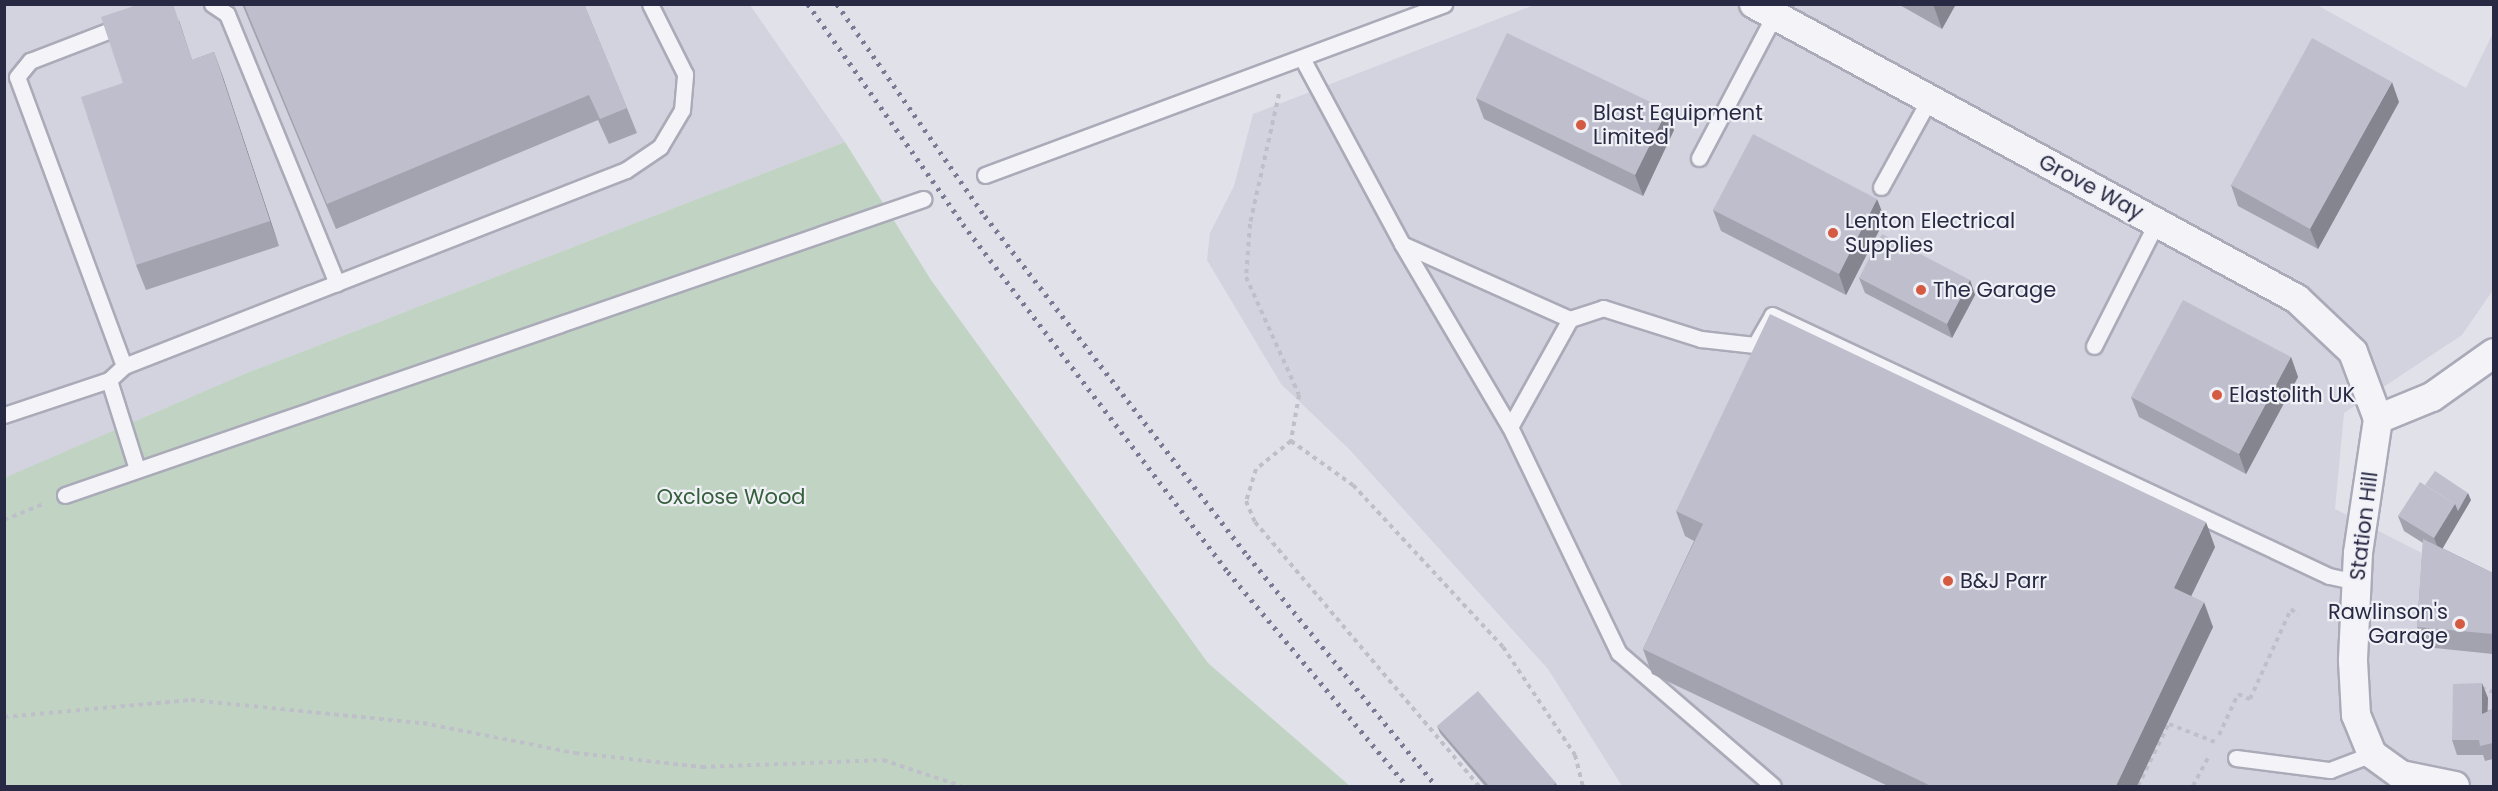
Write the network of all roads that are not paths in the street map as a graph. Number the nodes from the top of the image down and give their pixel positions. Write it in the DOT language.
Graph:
graph roads {
  1 [pos="212,4"];
  2 [pos="650,4"];
  3 [pos="1444,4"];
  4 [pos="224,9"];
  5 [pos="1764,10"];
  6 [pos="144,17"];
  7 [pos="1303,60"];
  8 [pos="1930,98"];
  9 [pos="1699,158"];
  10 [pos="985,175"];
  11 [pos="1881,187"];
  12 [pos="923,199"];
  13 [pos="2157,222"];
  14 [pos="1402,244"];
  15 [pos="337,283"];
  16 [pos="1570,319"];
  17 [pos="2094,346"];
  18 [pos="2493,353"];
  19 [pos="124,366"];
  20 [pos="109,380"];
  21 [pos="4,415"];
  22 [pos="2378,419"];
  23 [pos="1510,427"];
  24 [pos="137,469"];
  25 [pos="65,495"];
  26 [pos="2357,582"];
  27 [pos="2372,754"];
  28 [pos="2236,758"];
  29 [pos="1773,786"];
  30 [pos="2455,786"];
  1 -- 4 [label="lane"];
  2 -- 15 [label="lane"];
  3 -- 7 [label="lane"];
  4 -- 15 [label="lane"];
  5 -- 8 [label="street, Grove Way"];
  5 -- 9 [label="lane"];
  6 -- 19 [label="lane"];
  7 -- 10 [label="lane"];
  7 -- 14 [label="lane"];
  8 -- 11 [label="lane"];
  8 -- 13 [label="street, Grove Way"];
  12 -- 24 [label="lane"];
  13 -- 17 [label="lane"];
  13 -- 22 [label="street, Grove Way"];
  14 -- 16 [label="lane"];
  14 -- 23 [label="lane"];
  15 -- 19 [label="lane"];
  16 -- 23 [label="lane"];
  16 -- 26 [label="lane"];
  18 -- 22 [label="street"];
  19 -- 20 [label="lane"];
  20 -- 21 [label="lane"];
  20 -- 24 [label="lane"];
  22 -- 26 [label="street, Station Hill"];
  23 -- 29 [label="lane"];
  24 -- 25 [label="lane"];
  26 -- 27 [label="street, Station Hill"];
  27 -- 28 [label="lane"];
  27 -- 30 [label="street"];
}
